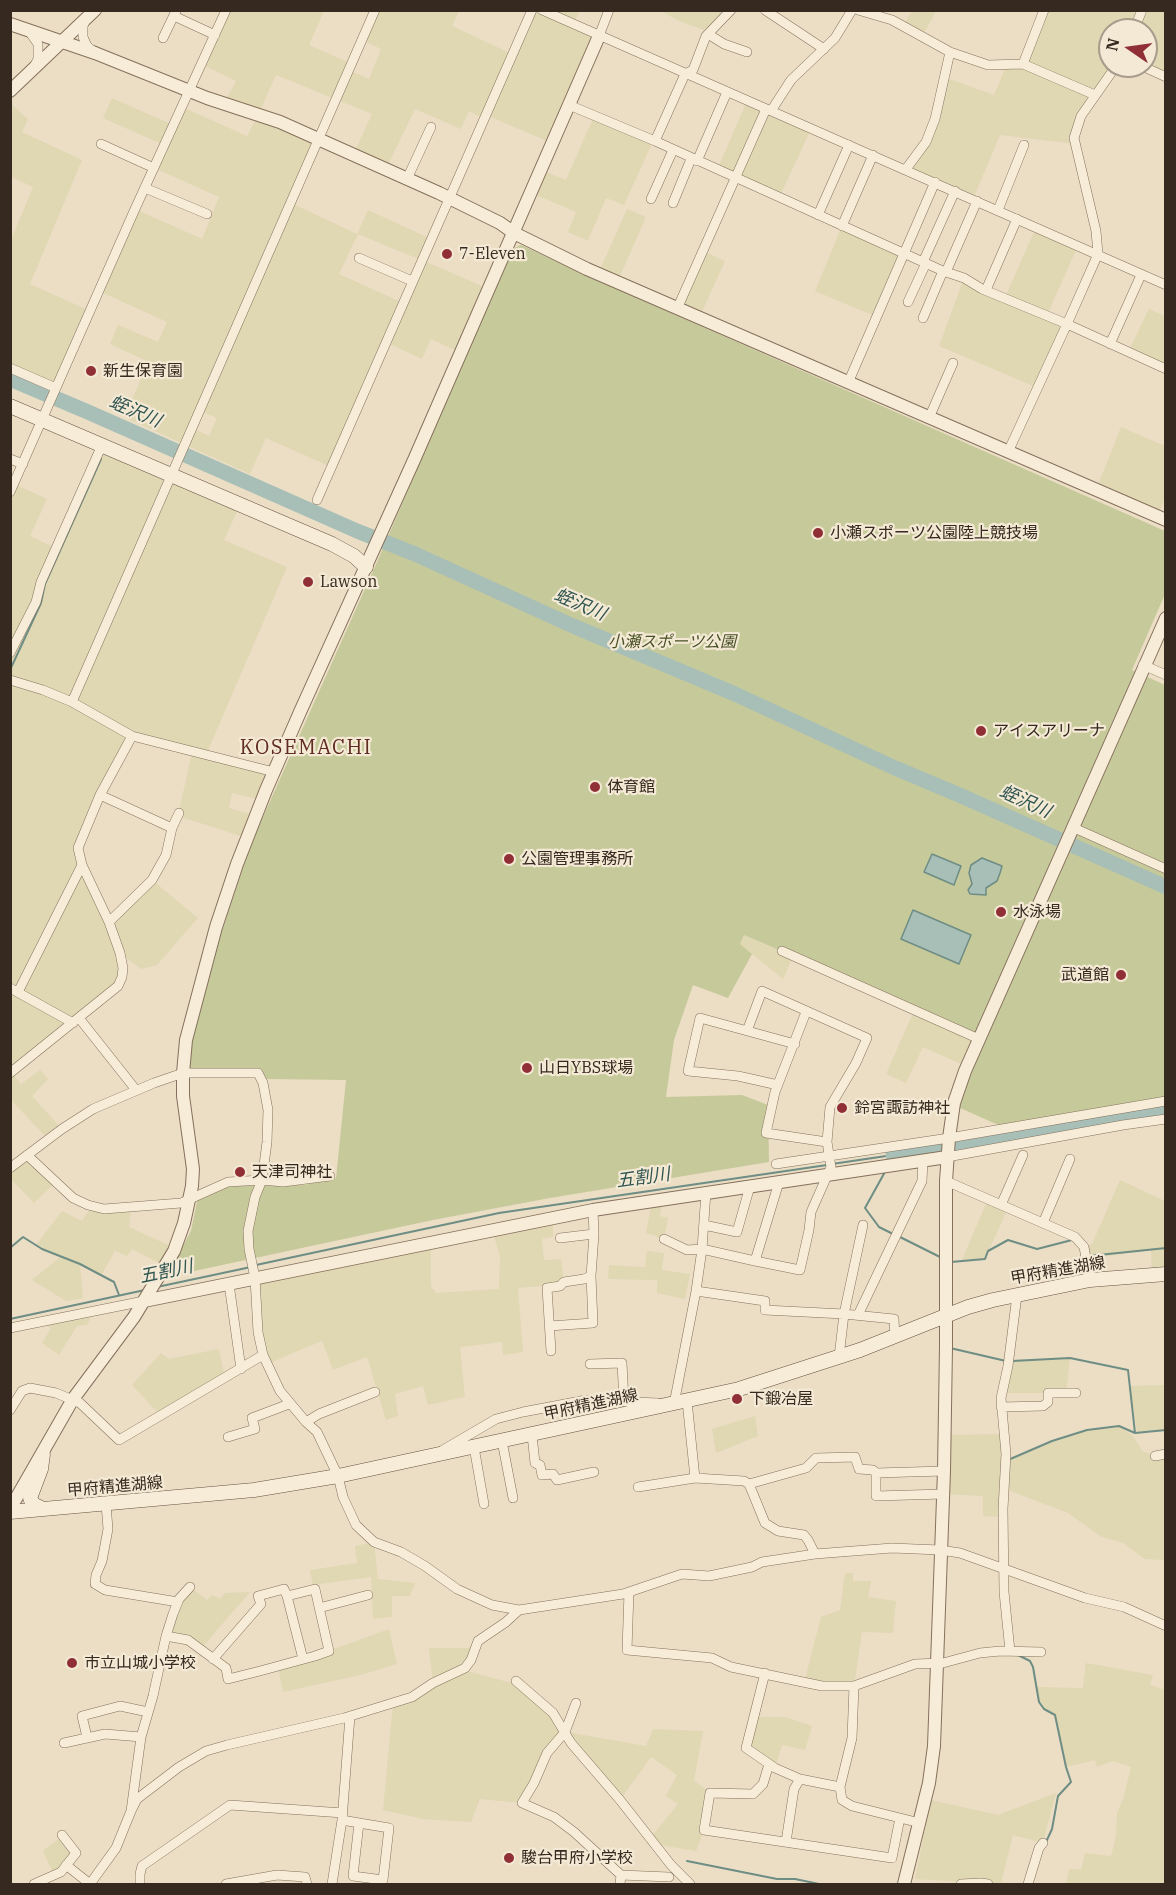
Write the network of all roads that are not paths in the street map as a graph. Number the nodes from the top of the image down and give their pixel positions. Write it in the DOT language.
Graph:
graph roads {
  1 [pos="226,10"];
  2 [pos="375,10"];
  3 [pos="532,10"];
  4 [pos="542,10"];
  5 [pos="609,10"];
  6 [pos="731,10"];
  7 [pos="765,10"];
  8 [pos="852,10"];
  9 [pos="858,10"];
  10 [pos="1044,10"];
  11 [pos="175,13"];
  12 [pos="90,15"];
  13 [pos="10,24"];
  14 [pos="27,29"];
  15 [pos="215,34"];
  16 [pos="708,34"];
  17 [pos="599,36"];
  18 [pos="163,38"];
  19 [pos="62,41"];
  20 [pos="824,49"];
  21 [pos="747,52"];
  22 [pos="950,52"];
  23 [pos="95,53"];
  24 [pos="1023,64"];
  25 [pos="34,67"];
  26 [pos="685,74"];
  27 [pos="1107,78"];
  28 [pos="10,91"];
  29 [pos="189,91"];
  30 [pos="727,92"];
  31 [pos="1095,95"];
  32 [pos="568,105"];
  33 [pos="768,110"];
  34 [pos="431,127"];
  35 [pos="318,140"];
  36 [pos="655,141"];
  37 [pos="101,144"];
  38 [pos="849,145"];
  39 [pos="1024,145"];
  40 [pos="673,150"];
  41 [pos="873,155"];
  42 [pos="694,160"];
  43 [pos="154,168"];
  44 [pos="906,169"];
  45 [pos="735,178"];
  46 [pos="407,179"];
  47 [pos="935,182"];
  48 [pos="144,188"];
  49 [pos="955,191"];
  50 [pos="449,197"];
  51 [pos="651,199"];
  52 [pos="977,201"];
  53 [pos="673,203"];
  54 [pos="998,210"];
  55 [pos="207,214"];
  56 [pos="818,215"];
  57 [pos="1017,219"];
  58 [pos="842,226"];
  59 [pos="513,233"];
  60 [pos="904,254"];
  61 [pos="1098,254"];
  62 [pos="359,258"];
  63 [pos="925,263"];
  64 [pos="944,272"];
  65 [pos="1141,274"];
  66 [pos="412,281"];
  67 [pos="1166,285"];
  68 [pos="986,290"];
  69 [pos="908,303"];
  70 [pos="677,309"];
  71 [pos="923,318"];
  72 [pos="1067,324"];
  73 [pos="1110,344"];
  74 [pos="953,363"];
  75 [pos="10,368"];
  76 [pos="1166,369"];
  77 [pos="848,383"];
  78 [pos="56,389"];
  79 [pos="10,406"];
  80 [pos="46,414"];
  81 [pos="929,418"];
  82 [pos="102,445"];
  83 [pos="1008,452"];
  84 [pos="10,459"];
  85 [pos="23,464"];
  86 [pos="173,471"];
  87 [pos="10,492"];
  88 [pos="317,500"];
  89 [pos="1166,520"];
  90 [pos="366,567"];
  91 [pos="1166,618"];
  92 [pos="10,653"];
  93 [pos="1143,665"];
  94 [pos="1166,675"];
  95 [pos="10,680"];
  96 [pos="72,702"];
  97 [pos="132,736"];
  98 [pos="274,772"];
  99 [pos="100,795"];
  100 [pos="179,813"];
  101 [pos="172,828"];
  102 [pos="1071,830"];
  103 [pos="82,865"];
  104 [pos="1166,869"];
  105 [pos="109,922"];
  106 [pos="782,951"];
  107 [pos="14,990"];
  108 [pos="806,1012"];
  109 [pos="76,1021"];
  110 [pos="747,1031"];
  111 [pos="980,1039"];
  112 [pos="795,1044"];
  113 [pos="10,1073"];
  114 [pos="183,1073"];
  115 [pos="778,1085"];
  116 [pos="136,1090"];
  117 [pos="1166,1101"];
  118 [pos="1119,1108"];
  119 [pos="1166,1119"];
  120 [pos="1123,1125"];
  121 [pos="826,1142"];
  122 [pos="948,1147"];
  123 [pos="27,1155"];
  124 [pos="1023,1155"];
  125 [pos="1070,1159"];
  126 [pos="923,1160"];
  127 [pos="776,1164"];
  128 [pos="829,1165"];
  129 [pos="10,1168"];
  130 [pos="330,1176"];
  131 [pos="262,1180"];
  132 [pos="946,1181"];
  133 [pos="779,1182"];
  134 [pos="750,1186"];
  135 [pos="706,1192"];
  136 [pos="190,1201"];
  137 [pos="1001,1205"];
  138 [pos="592,1210"];
  139 [pos="1043,1223"];
  140 [pos="704,1225"];
  141 [pos="863,1225"];
  142 [pos="594,1234"];
  143 [pos="560,1238"];
  144 [pos="664,1239"];
  145 [pos="702,1249"];
  146 [pos="755,1261"];
  147 [pos="254,1272"];
  148 [pos="1166,1274"];
  149 [pos="591,1276"];
  150 [pos="1090,1280"];
  151 [pos="229,1284"];
  152 [pos="696,1291"];
  153 [pos="149,1293"];
  154 [pos="1017,1295"];
  155 [pos="844,1314"];
  156 [pos="858,1315"];
  157 [pos="946,1317"];
  158 [pos="549,1326"];
  159 [pos="10,1328"];
  160 [pos="895,1336"];
  161 [pos="551,1351"];
  162 [pos="263,1355"];
  163 [pos="840,1357"];
  164 [pos="590,1364"];
  165 [pos="241,1369"];
  166 [pos="375,1392"];
  167 [pos="1076,1393"];
  168 [pos="73,1399"];
  169 [pos="624,1401"];
  170 [pos="681,1403"];
  171 [pos="290,1404"];
  172 [pos="1001,1407"];
  173 [pos="10,1410"];
  174 [pos="306,1422"];
  175 [pos="532,1435"];
  176 [pos="228,1437"];
  177 [pos="502,1441"];
  178 [pos="474,1447"];
  179 [pos="43,1454"];
  180 [pos="1166,1454"];
  181 [pos="1155,1455"];
  182 [pos="433,1456"];
  183 [pos="944,1471"];
  184 [pos="594,1472"];
  185 [pos="876,1473"];
  186 [pos="338,1476"];
  187 [pos="695,1478"];
  188 [pos="749,1484"];
  189 [pos="638,1487"];
  190 [pos="943,1494"];
  191 [pos="513,1498"];
  192 [pos="106,1504"];
  193 [pos="484,1504"];
  194 [pos="44,1509"];
  195 [pos="10,1510"];
  196 [pos="940,1550"];
  197 [pos="815,1554"];
  198 [pos="1003,1568"];
  199 [pos="190,1587"];
  200 [pos="629,1592"];
  201 [pos="368,1595"];
  202 [pos="286,1596"];
  203 [pos="178,1602"];
  204 [pos="319,1608"];
  205 [pos="519,1610"];
  206 [pos="1166,1626"];
  207 [pos="166,1636"];
  208 [pos="1010,1651"];
  209 [pos="1041,1652"];
  210 [pos="213,1659"];
  211 [pos="303,1659"];
  212 [pos="936,1663"];
  213 [pos="765,1673"];
  214 [pos="516,1681"];
  215 [pos="854,1686"];
  216 [pos="576,1703"];
  217 [pos="148,1712"];
  218 [pos="350,1716"];
  219 [pos="566,1732"];
  220 [pos="87,1737"];
  221 [pos="141,1737"];
  222 [pos="64,1743"];
  223 [pos="769,1764"];
  224 [pos="800,1779"];
  225 [pos="840,1787"];
  226 [pos="131,1810"];
  227 [pos="343,1816"];
  228 [pos="900,1818"];
  229 [pos="359,1823"];
  230 [pos="920,1823"];
  231 [pos="62,1834"];
  232 [pos="786,1842"];
  233 [pos="1043,1843"];
  234 [pos="66,1865"];
  235 [pos="671,1865"];
  236 [pos="620,1880"];
  237 [pos="669,1881"];
  238 [pos="34,1884"];
  239 [pos="90,1884"];
  240 [pos="140,1884"];
  241 [pos="226,1884"];
  242 [pos="307,1884"];
  243 [pos="332,1884"];
  244 [pos="690,1884"];
  245 [pos="905,1884"];
  246 [pos="961,1884"];
  247 [pos="988,1884"];
  248 [pos="1028,1884"];
  1 -- 15 [label="street"];
  2 -- 35 [label="street"];
  3 -- 50 [label="street"];
  4 -- 17 [label="street"];
  5 -- 17 [label="street"];
  6 -- 16 [label="street"];
  7 -- 20 [label="street"];
  8 -- 20 [label="street"];
  9 -- 22 [label="street"];
  10 -- 24 [label="street"];
  11 -- 15 [label="street"];
  11 -- 18 [label="street"];
  12 -- 19 [label="street"];
  12 -- 23 [label="street"];
  13 -- 14 [label="street"];
  14 -- 19 [label="street"];
  14 -- 25 [label="street"];
  15 -- 29 [label="street"];
  16 -- 21 [label="street"];
  16 -- 26 [label="street"];
  17 -- 26 [label="street"];
  17 -- 32 [label="street"];
  19 -- 23 [label="street"];
  19 -- 25 [label="street"];
  20 -- 33 [label="street"];
  22 -- 24 [label="street"];
  22 -- 44 [label="street"];
  23 -- 29 [label="street"];
  24 -- 31 [label="street"];
  25 -- 28 [label="street"];
  26 -- 30 [label="street"];
  26 -- 36 [label="street"];
  27 -- 31 [label="street"];
  29 -- 35 [label="street"];
  29 -- 43 [label="street"];
  30 -- 33 [label="street"];
  30 -- 42 [label="street"];
  31 -- 61 [label="street"];
  32 -- 36 [label="street"];
  32 -- 59 [label="street"];
  33 -- 38 [label="street"];
  33 -- 45 [label="street"];
  34 -- 46 [label="street"];
  35 -- 46 [label="street"];
  35 -- 86 [label="street"];
  36 -- 40 [label="street"];
  37 -- 43 [label="street"];
  38 -- 41 [label="street"];
  38 -- 56 [label="street"];
  39 -- 54 [label="street"];
  40 -- 42 [label="street"];
  40 -- 51 [label="street"];
  41 -- 44 [label="street"];
  41 -- 58 [label="street"];
  42 -- 45 [label="street"];
  42 -- 53 [label="street"];
  43 -- 48 [label="street"];
  44 -- 47 [label="street"];
  45 -- 56 [label="street"];
  45 -- 70 [label="street"];
  46 -- 50 [label="street"];
  47 -- 49 [label="street"];
  47 -- 60 [label="street"];
  48 -- 55 [label="street"];
  48 -- 78 [label="street"];
  49 -- 52 [label="street"];
  49 -- 63 [label="street"];
  50 -- 59 [label="street"];
  50 -- 66 [label="street"];
  52 -- 54 [label="street"];
  52 -- 64 [label="street"];
  54 -- 57 [label="street"];
  56 -- 58 [label="street"];
  57 -- 61 [label="street"];
  57 -- 68 [label="street"];
  58 -- 60 [label="street"];
  59 -- 70 [label="street"];
  59 -- 90 [label="street"];
  60 -- 63 [label="street"];
  60 -- 77 [label="street"];
  61 -- 65 [label="street"];
  61 -- 72 [label="street"];
  62 -- 66 [label="street"];
  63 -- 64 [label="street"];
  63 -- 69 [label="street"];
  64 -- 68 [label="street"];
  64 -- 71 [label="street"];
  65 -- 67 [label="street"];
  65 -- 73 [label="street"];
  66 -- 88 [label="street"];
  68 -- 72 [label="street"];
  70 -- 77 [label="street"];
  72 -- 73 [label="street"];
  72 -- 83 [label="street"];
  73 -- 76 [label="street"];
  74 -- 81 [label="street"];
  75 -- 78 [label="street"];
  77 -- 81 [label="street"];
  78 -- 80 [label="street"];
  79 -- 80 [label="main road"];
  80 -- 82 [label="main road"];
  80 -- 85 [label="street"];
  81 -- 83 [label="street"];
  82 -- 86 [label="main road"];
  82 -- 92 [label="street"];
  83 -- 89 [label="street"];
  84 -- 85 [label="street"];
  85 -- 87 [label="street"];
  86 -- 90 [label="main road"];
  86 -- 96 [label="street"];
  90 -- 98 [label="street"];
  91 -- 93 [label="street"];
  93 -- 94 [label="street"];
  93 -- 102 [label="street"];
  95 -- 96 [label="street"];
  96 -- 97 [label="street"];
  97 -- 98 [label="street"];
  97 -- 99 [label="street"];
  98 -- 114 [label="street"];
  99 -- 101 [label="street"];
  99 -- 103 [label="street"];
  100 -- 101 [label="street"];
  101 -- 105 [label="street"];
  102 -- 104 [label="street"];
  102 -- 111 [label="street"];
  103 -- 105 [label="street"];
  103 -- 107 [label="street"];
  105 -- 109 [label="street"];
  106 -- 111 [label="street"];
  107 -- 109 [label="street"];
  108 -- 110 [label="street"];
  108 -- 112 [label="street"];
  108 -- 121 [label="street"];
  109 -- 113 [label="street"];
  109 -- 116 [label="street"];
  110 -- 112 [label="street"];
  110 -- 115 [label="street"];
  111 -- 122 [label="street"];
  112 -- 115 [label="street"];
  114 -- 116 [label="street"];
  114 -- 131 [label="street"];
  114 -- 136 [label="street"];
  115 -- 121 [label="street"];
  116 -- 123 [label="street"];
  117 -- 118 [label="street"];
  118 -- 120 [label="street"];
  118 -- 122 [label="street"];
  119 -- 120 [label="street"];
  120 -- 122 [label="street"];
  121 -- 128 [label="street"];
  122 -- 126 [label="street"];
  122 -- 128 [label="street"];
  122 -- 132 [label="street"];
  123 -- 129 [label="street"];
  123 -- 136 [label="street"];
  124 -- 137 [label="street"];
  125 -- 139 [label="street"];
  126 -- 128 [label="street"];
  126 -- 156 [label="street"];
  127 -- 128 [label="street"];
  128 -- 133 [label="street"];
  128 -- 146 [label="street"];
  130 -- 131 [label="street"];
  131 -- 136 [label="street"];
  131 -- 147 [label="street"];
  132 -- 137 [label="street"];
  132 -- 157 [label="street"];
  133 -- 134 [label="street"];
  133 -- 146 [label="street"];
  134 -- 135 [label="street"];
  134 -- 140 [label="street"];
  135 -- 138 [label="street"];
  135 -- 140 [label="street"];
  136 -- 153 [label="street"];
  137 -- 139 [label="street"];
  138 -- 142 [label="street"];
  138 -- 147 [label="street"];
  139 -- 150 [label="street"];
  140 -- 145 [label="street"];
  141 -- 155 [label="street"];
  142 -- 143 [label="street"];
  142 -- 149 [label="street"];
  144 -- 145 [label="street"];
  145 -- 146 [label="street"];
  145 -- 152 [label="street"];
  147 -- 151 [label="street"];
  147 -- 162 [label="street"];
  148 -- 150 [label="main road, 甲府精進湖線"];
  149 -- 158 [label="street"];
  149 -- 158 [label="street"];
  150 -- 154 [label="main road, 甲府精進湖線"];
  151 -- 153 [label="street"];
  151 -- 165 [label="street"];
  152 -- 155 [label="street"];
  152 -- 170 [label="street"];
  153 -- 159 [label="street"];
  153 -- 168 [label="street"];
  154 -- 157 [label="main road, 甲府精進湖線"];
  154 -- 172 [label="street"];
  155 -- 156 [label="street"];
  155 -- 163 [label="street"];
  156 -- 160 [label="street"];
  157 -- 160 [label="main road, 甲府精進湖線"];
  157 -- 183 [label="street"];
  158 -- 161 [label="street"];
  160 -- 163 [label="main road, 甲府精進湖線"];
  162 -- 165 [label="street"];
  162 -- 171 [label="street"];
  163 -- 170 [label="main road, 甲府精進湖線"];
  164 -- 169 [label="street"];
  165 -- 168 [label="street"];
  166 -- 174 [label="street"];
  167 -- 172 [label="street"];
  168 -- 173 [label="street"];
  168 -- 179 [label="street"];
  169 -- 170 [label="street"];
  169 -- 182 [label="street"];
  170 -- 175 [label="main road, 甲府精進湖線"];
  170 -- 187 [label="street"];
  171 -- 174 [label="street"];
  171 -- 176 [label="street"];
  172 -- 198 [label="street"];
  174 -- 186 [label="street"];
  175 -- 177 [label="main road, 甲府精進湖線"];
  175 -- 184 [label="street"];
  177 -- 178 [label="main road, 甲府精進湖線"];
  177 -- 191 [label="street"];
  178 -- 182 [label="main road, 甲府精進湖線"];
  178 -- 193 [label="street"];
  179 -- 194 [label="main road"];
  179 -- 195 [label="street"];
  180 -- 181 [label="street"];
  182 -- 186 [label="main road, 甲府精進湖線"];
  183 -- 185 [label="street"];
  183 -- 190 [label="street"];
  185 -- 188 [label="street"];
  185 -- 190 [label="street"];
  186 -- 192 [label="main road, 甲府精進湖線"];
  186 -- 205 [label="street"];
  187 -- 188 [label="street"];
  187 -- 189 [label="street"];
  188 -- 197 [label="street"];
  190 -- 196 [label="street"];
  192 -- 194 [label="main road, 甲府精進湖線"];
  192 -- 203 [label="street"];
  194 -- 195 [label="main road, 甲府精進湖線"];
  196 -- 197 [label="street"];
  196 -- 198 [label="street"];
  196 -- 212 [label="street"];
  197 -- 200 [label="street"];
  198 -- 206 [label="street"];
  198 -- 208 [label="street"];
  199 -- 203 [label="street"];
  200 -- 205 [label="street"];
  200 -- 213 [label="street"];
  201 -- 204 [label="street"];
  202 -- 204 [label="street"];
  202 -- 210 [label="street"];
  202 -- 211 [label="street"];
  203 -- 207 [label="street"];
  204 -- 211 [label="street"];
  205 -- 218 [label="street"];
  207 -- 210 [label="street"];
  207 -- 217 [label="street"];
  208 -- 209 [label="street"];
  208 -- 212 [label="street"];
  210 -- 211 [label="street"];
  212 -- 215 [label="street"];
  212 -- 230 [label="street"];
  213 -- 215 [label="street"];
  213 -- 223 [label="street"];
  214 -- 219 [label="street"];
  215 -- 225 [label="street"];
  216 -- 219 [label="street"];
  217 -- 220 [label="street"];
  217 -- 221 [label="street"];
  218 -- 226 [label="street"];
  218 -- 227 [label="street"];
  219 -- 235 [label="street"];
  219 -- 236 [label="street"];
  220 -- 221 [label="street"];
  220 -- 222 [label="street"];
  221 -- 226 [label="street"];
  223 -- 224 [label="street"];
  223 -- 232 [label="street"];
  224 -- 225 [label="street"];
  224 -- 232 [label="street"];
  225 -- 228 [label="street"];
  226 -- 239 [label="street"];
  227 -- 229 [label="street"];
  227 -- 240 [label="street"];
  227 -- 243 [label="street"];
  228 -- 230 [label="street"];
  228 -- 232 [label="street"];
  229 -- 229 [label="street"];
  230 -- 245 [label="street"];
  231 -- 234 [label="street"];
  233 -- 248 [label="street"];
  234 -- 238 [label="street"];
  234 -- 239 [label="street"];
  235 -- 237 [label="street"];
  235 -- 244 [label="street"];
  236 -- 237 [label="street"];
  241 -- 242 [label="street"];
  246 -- 247 [label="street"];
}
